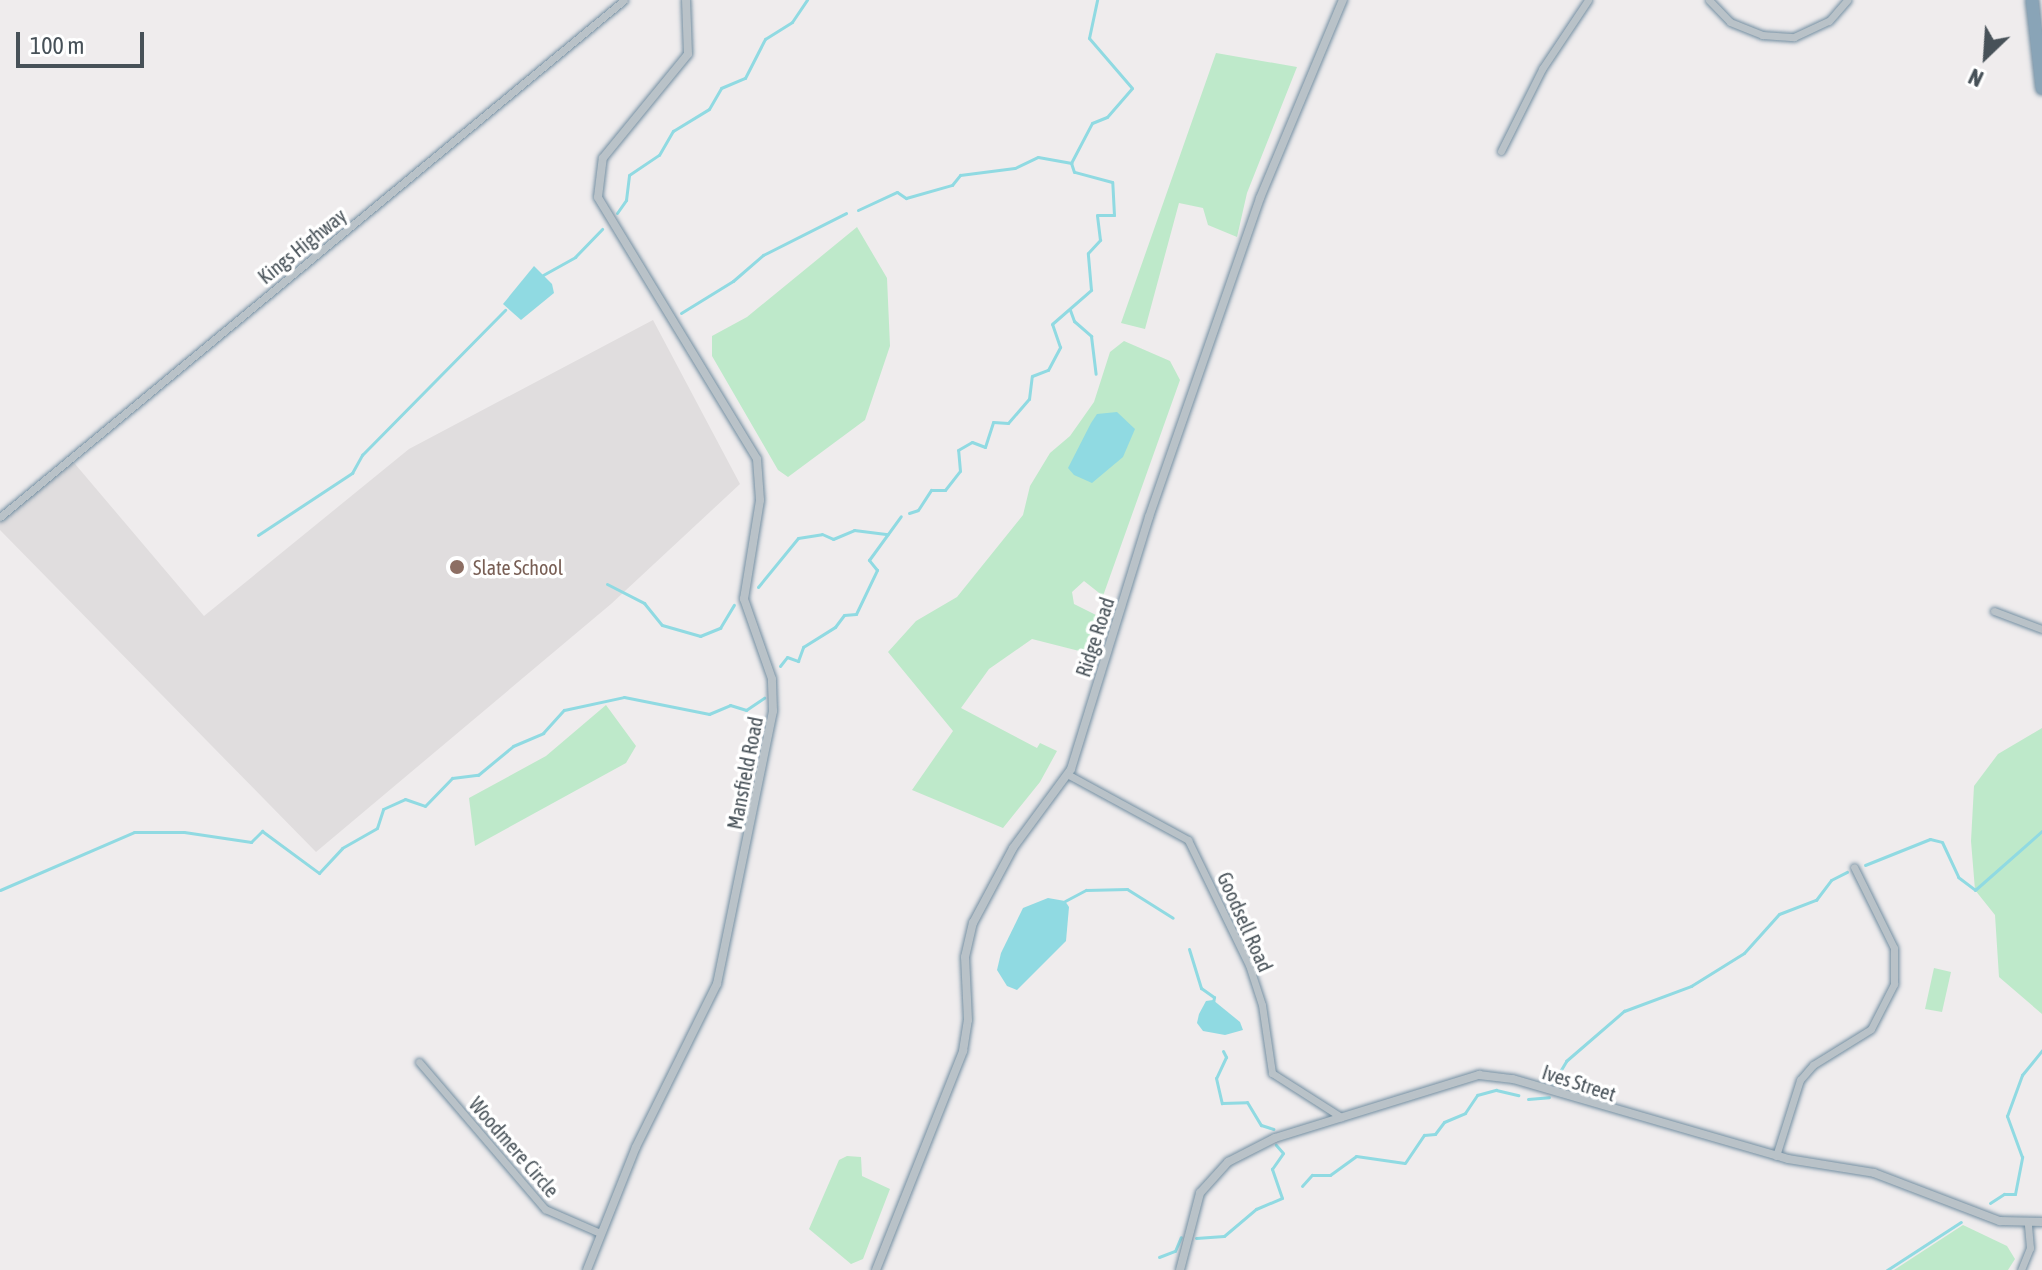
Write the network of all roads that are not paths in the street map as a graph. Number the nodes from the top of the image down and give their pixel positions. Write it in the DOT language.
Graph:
graph roads {
  1 [pos="624,0"];
  2 [pos="686,0"];
  3 [pos="1343,0"];
  4 [pos="1588,0"];
  5 [pos="1709,0"];
  6 [pos="1847,0"];
  7 [pos="2032,0"];
  8 [pos="2042,88"];
  9 [pos="1501,151"];
  10 [pos="0,517"];
  11 [pos="1994,611"];
  12 [pos="2042,629"];
  13 [pos="1069,775"];
  14 [pos="1854,867"];
  15 [pos="419,1062"];
  16 [pos="1341,1117"];
  17 [pos="1776,1156"];
  18 [pos="2042,1222"];
  19 [pos="2028,1223"];
  20 [pos="600,1233"];
  21 [pos="587,1270"];
  22 [pos="876,1270"];
  23 [pos="1180,1270"];
  24 [pos="2021,1270"];
  1 -- 10 [label="street, Kings Highway"];
  2 -- 20 [label="street, Mansfield Road"];
  3 -- 13 [label="street, Ridge Road"];
  4 -- 9 [label="street"];
  5 -- 6 [label="street"];
  7 -- 8 [label="highway"];
  11 -- 12 [label="street"];
  13 -- 16 [label="street, Goodsell Road"];
  13 -- 22 [label="street, Ridge Road"];
  14 -- 17 [label="street"];
  15 -- 20 [label="street, Woodmere Circle"];
  16 -- 17 [label="street, Ives Street"];
  16 -- 23 [label="street, Ives Street"];
  17 -- 19 [label="street, Ives Street"];
  18 -- 19 [label="street, Ives Street"];
  19 -- 24 [label="street"];
  20 -- 21 [label="street, Mansfield Road"];
}
